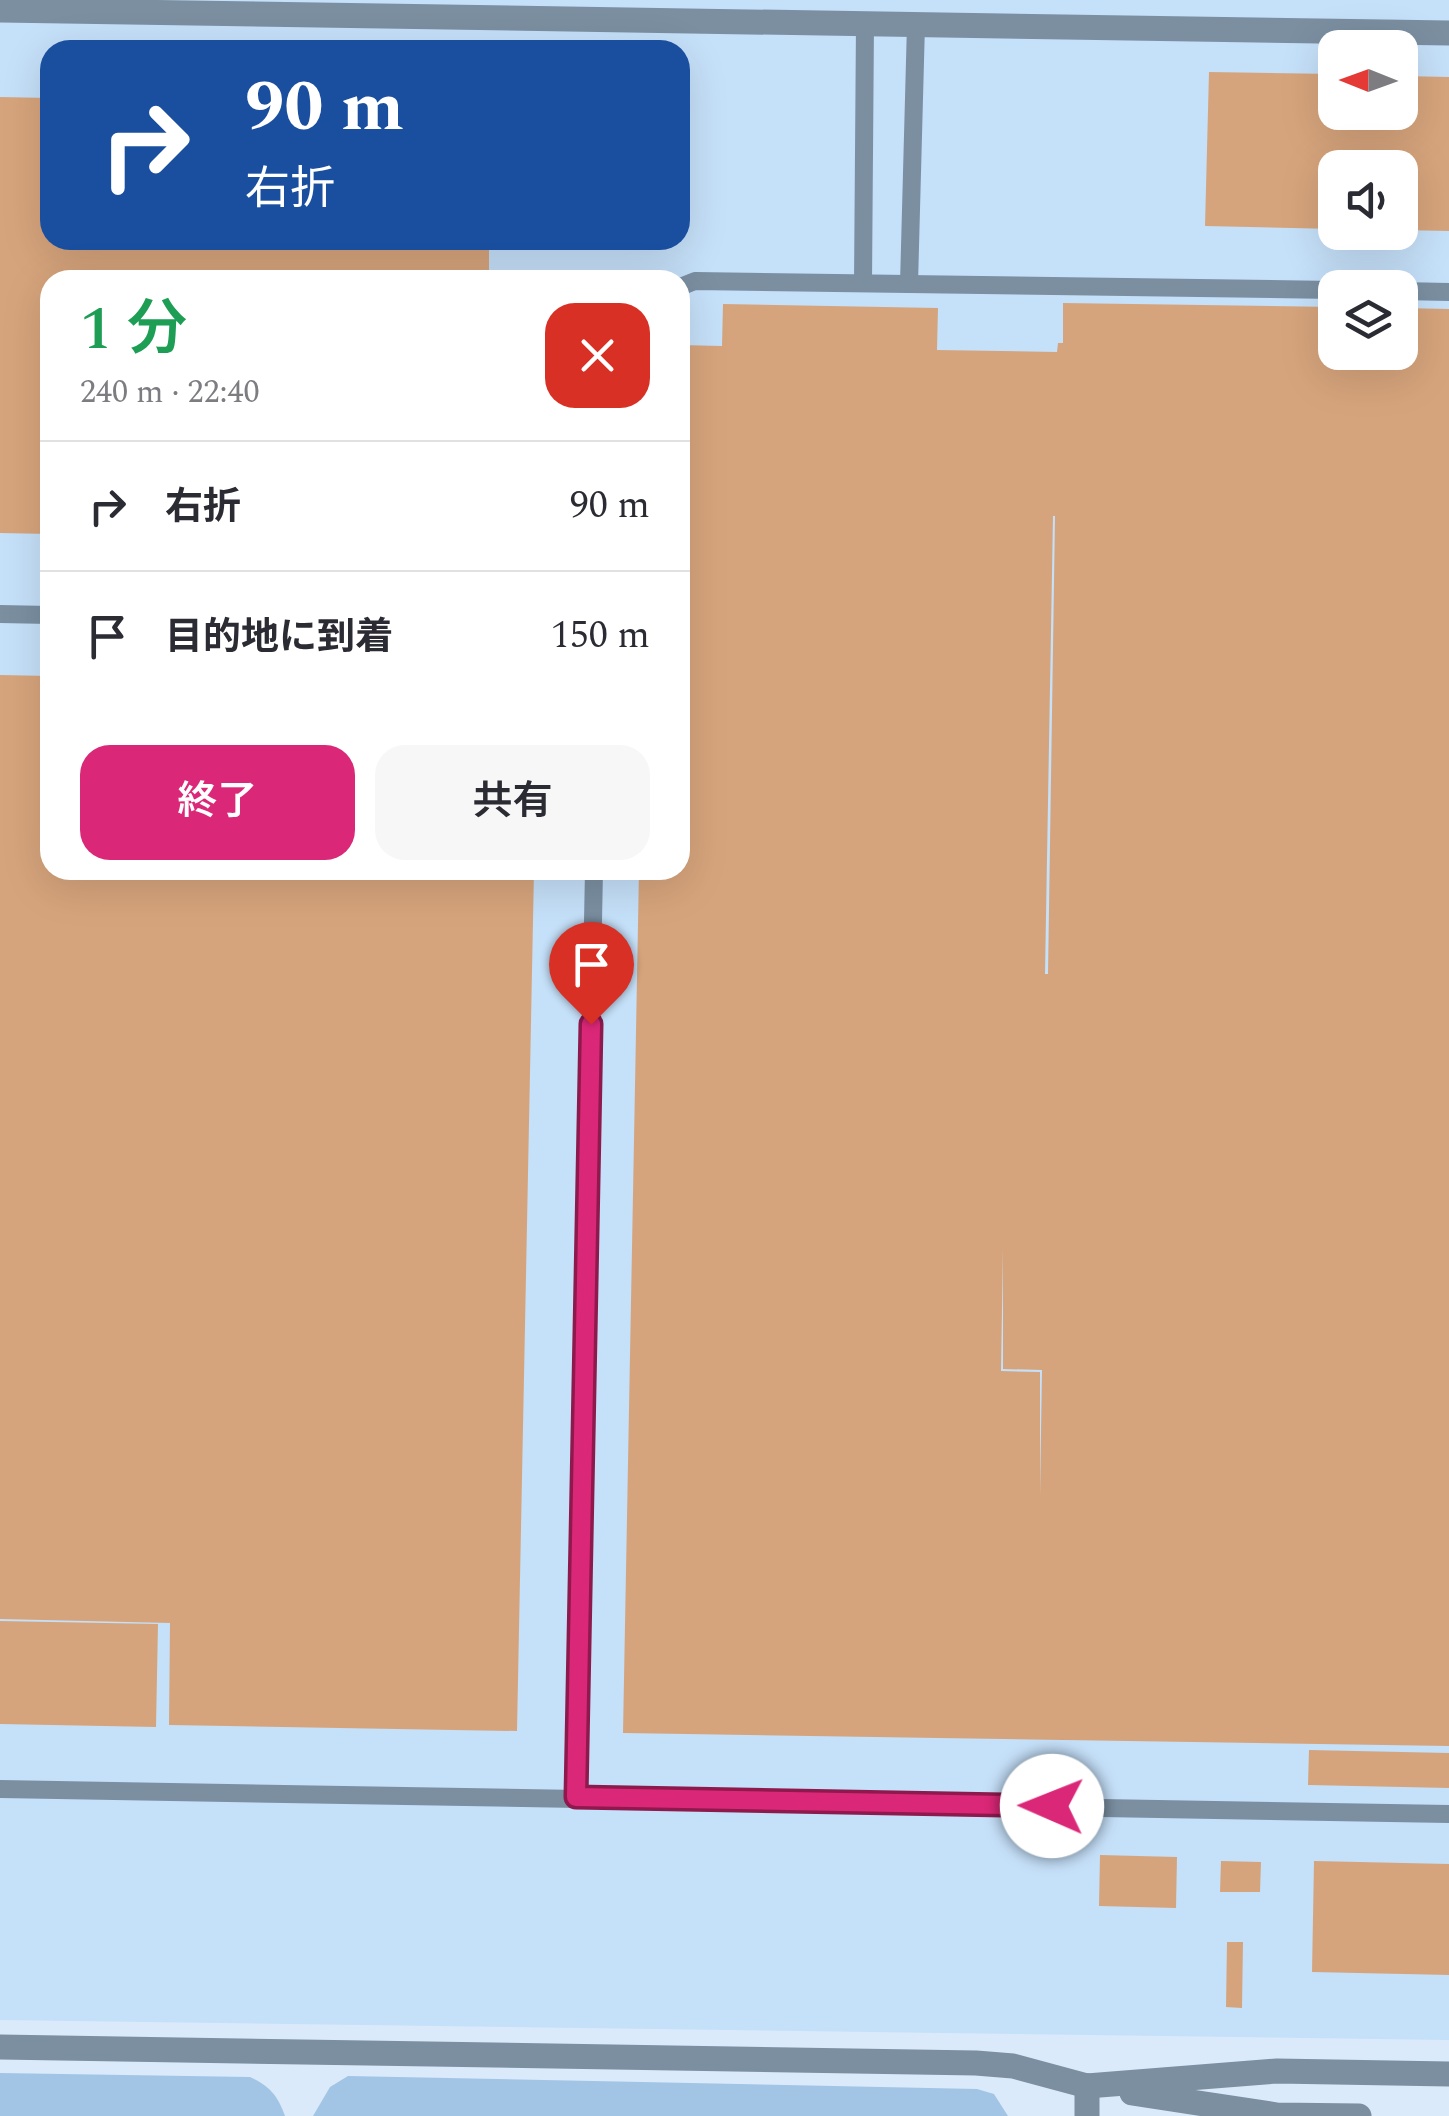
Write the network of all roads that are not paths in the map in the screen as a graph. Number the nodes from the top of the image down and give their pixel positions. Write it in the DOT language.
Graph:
graph roads {
  1 [pos="0,10"];
  2 [pos="865,23"];
  3 [pos="916,24"];
  4 [pos="1449,32"];
  5 [pos="690,282"];
  6 [pos="863,283"];
  7 [pos="909,284"];
  8 [pos="1318,290"];
  9 [pos="1418,291"];
  10 [pos="1449,292"];
  11 [pos="0,614"];
  12 [pos="40,615"];
  13 [pos="594,880"];
  14 [pos="0,1789"];
  15 [pos="576,1797"];
  16 [pos="1449,1814"];
  17 [pos="0,2047"];
  18 [pos="1449,2074"];
  19 [pos="1088,2086"];
  20 [pos="1087,2116"];
  21 [pos="1359,2116"];
  1 -- 2 [label="street"];
  2 -- 3 [label="street"];
  2 -- 6 [label="lane"];
  3 -- 4 [label="street"];
  3 -- 7 [label="lane"];
  5 -- 6 [label="lane"];
  6 -- 7 [label="lane"];
  7 -- 8 [label="lane"];
  9 -- 10 [label="lane"];
  11 -- 12 [label="lane"];
  13 -- 15 [label="lane"];
  14 -- 15 [label="lane"];
  15 -- 16 [label="lane"];
  17 -- 19 [label="street"];
  18 -- 19 [label="street"];
  19 -- 20 [label="street"];
  19 -- 21 [label="street"];
}
